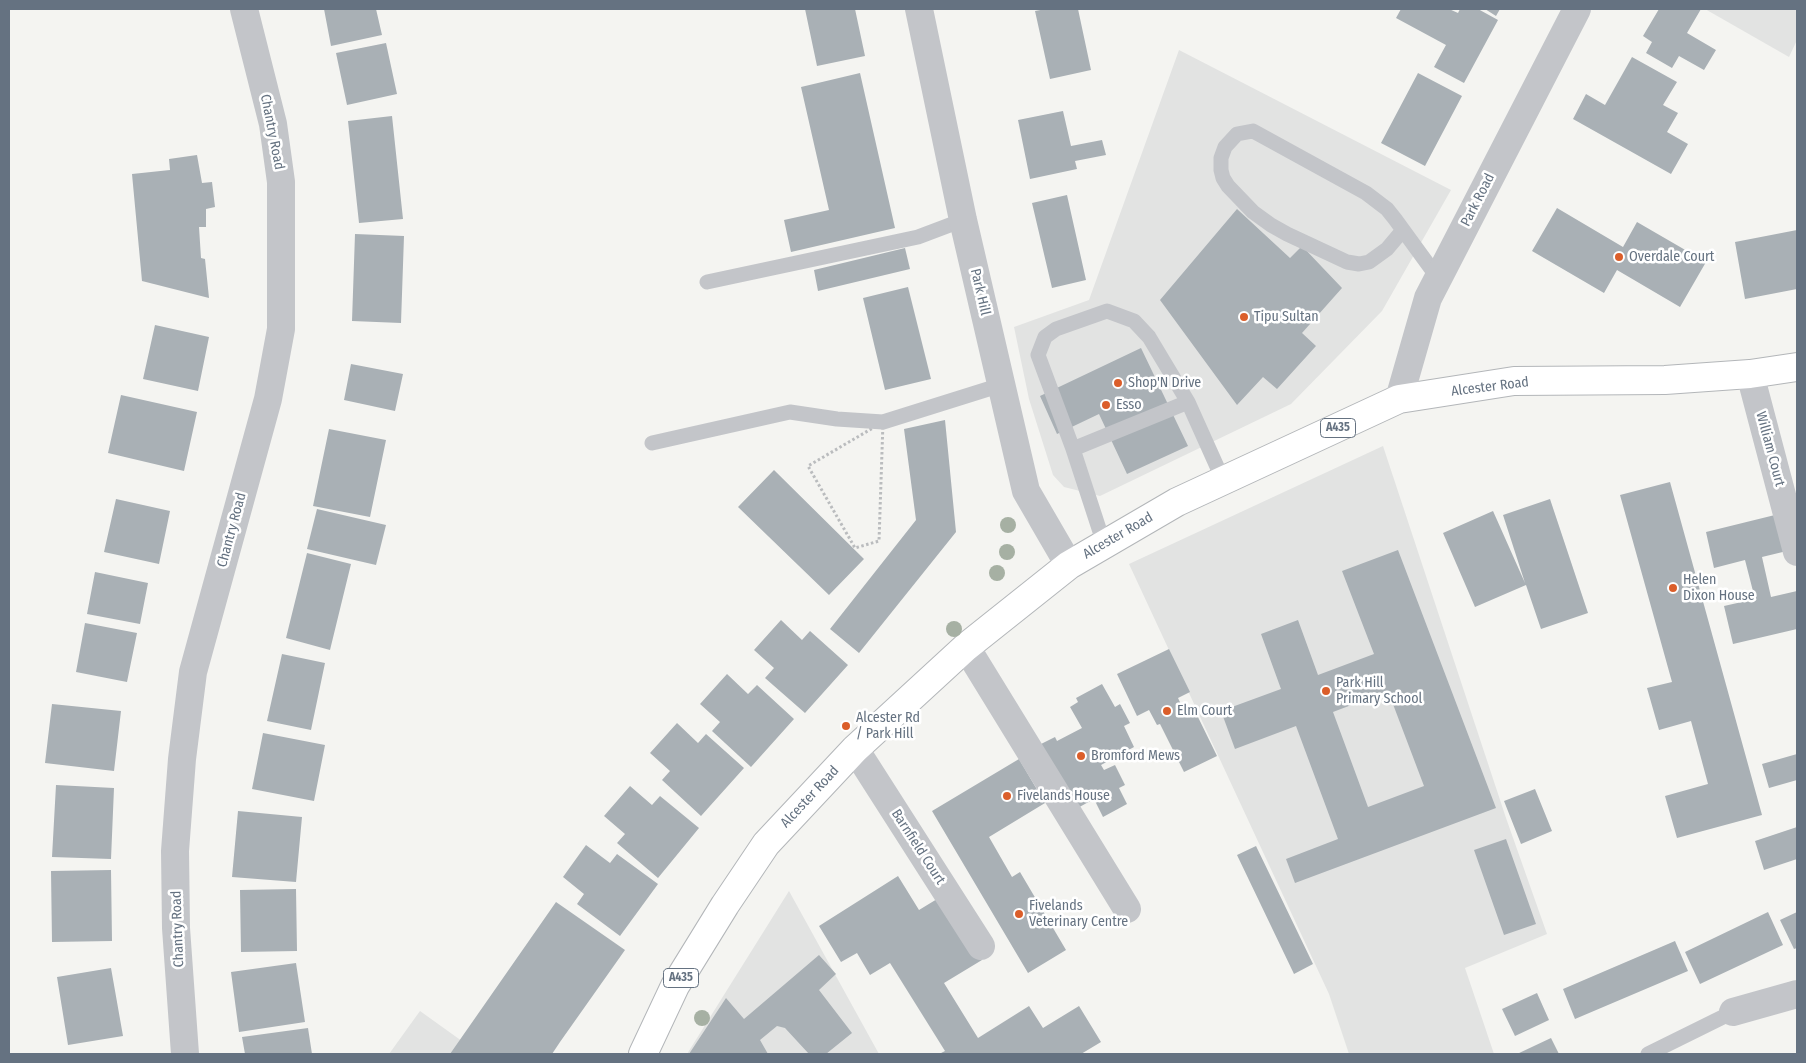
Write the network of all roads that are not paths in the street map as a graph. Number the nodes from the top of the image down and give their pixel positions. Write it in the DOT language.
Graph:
graph roads {
  1 [pos="244,9"];
  2 [pos="919,9"];
  3 [pos="1577,9"];
  4 [pos="963,220"];
  5 [pos="1403,230"];
  6 [pos="1438,278"];
  7 [pos="707,282"];
  8 [pos="1797,367"];
  9 [pos="1750,374"];
  10 [pos="1002,385"];
  11 [pos="1399,400"];
  12 [pos="1188,402"];
  13 [pos="652,443"];
  14 [pos="1073,449"];
  15 [pos="1223,480"];
  16 [pos="1104,544"];
  17 [pos="1797,552"];
  18 [pos="1069,565"];
  19 [pos="966,647"];
  20 [pos="855,749"];
  21 [pos="1127,909"];
  22 [pos="981,946"];
  23 [pos="1797,994"];
  24 [pos="1733,1012"];
  25 [pos="185,1054"];
  26 [pos="643,1054"];
  27 [pos="1648,1054"];
  1 -- 25 [label="street, Chantry Road"];
  2 -- 4 [label="street, Park Hill"];
  3 -- 6 [label="street, Park Road"];
  4 -- 7 [label="lane"];
  4 -- 10 [label="street, Park Hill"];
  5 -- 5 [label="lane"];
  5 -- 6 [label="lane"];
  6 -- 11 [label="street, Park Road"];
  8 -- 9 [label="highway, Alcester Road / A435"];
  9 -- 11 [label="highway, Alcester Road / A435"];
  9 -- 17 [label="street, William Court"];
  10 -- 13 [label="lane"];
  10 -- 18 [label="street, Park Hill"];
  11 -- 15 [label="highway, Alcester Road / A435"];
  12 -- 14 [label="lane"];
  12 -- 14 [label="lane"];
  12 -- 15 [label="lane"];
  14 -- 16 [label="lane"];
  15 -- 16 [label="highway, Alcester Road / A435"];
  16 -- 18 [label="highway, Alcester Road / A435"];
  18 -- 19 [label="highway, Alcester Road / A435"];
  19 -- 20 [label="highway, Alcester Road / A435"];
  19 -- 21 [label="street"];
  20 -- 22 [label="street, Barnfield Court"];
  20 -- 26 [label="highway, Alcester Road / A435"];
  23 -- 24 [label="street"];
  24 -- 27 [label="lane"];
}
